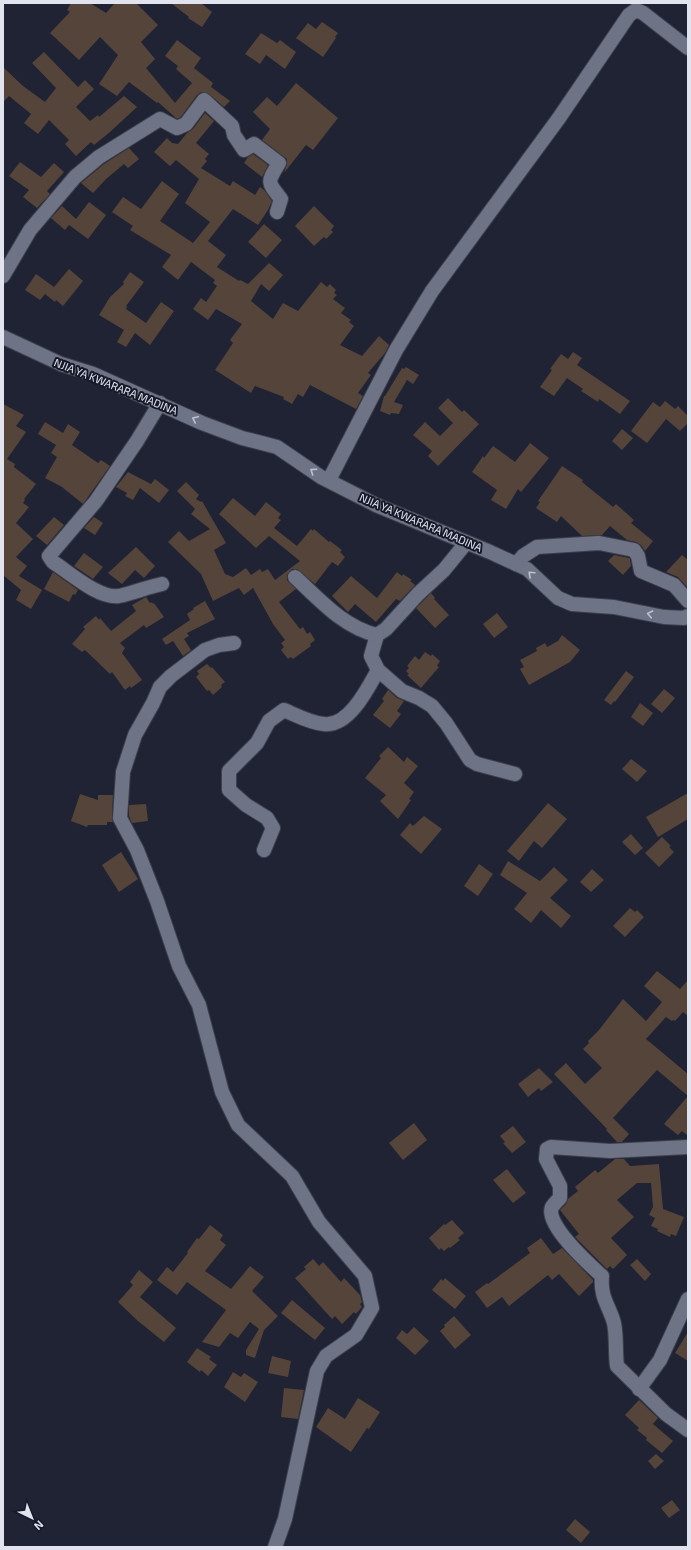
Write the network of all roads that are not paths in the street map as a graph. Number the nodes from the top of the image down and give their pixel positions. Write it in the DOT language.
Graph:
graph roads {
  1 [pos="688,48"];
  2 [pos="277,212"];
  3 [pos="3,276"];
  4 [pos="3,337"];
  5 [pos="160,403"];
  6 [pos="329,480"];
  7 [pos="466,543"];
  8 [pos="516,564"];
  9 [pos="295,576"];
  10 [pos="162,584"];
  11 [pos="688,601"];
  12 [pos="688,616"];
  13 [pos="377,635"];
  14 [pos="234,642"];
  15 [pos="378,670"];
  16 [pos="515,774"];
  17 [pos="264,850"];
  18 [pos="688,1147"];
  19 [pos="688,1299"];
  20 [pos="639,1389"];
  21 [pos="688,1430"];
  22 [pos="275,1547"];
  1 -- 6 [label="street"];
  2 -- 3 [label="street"];
  4 -- 5 [label="street, NJIA YA KWARARA MADINA"];
  6 -- 5 [label="street, NJIA YA KWARARA MADINA, one-way"];
  5 -- 10 [label="street"];
  6 -- 7 [label="street, NJIA YA KWARARA MADINA"];
  7 -- 8 [label="street, NJIA YA KWARARA MADINA"];
  7 -- 13 [label="street"];
  8 -- 11 [label="street"];
  12 -- 8 [label="street, NJIA YA KWARARA MADINA, one-way"];
  9 -- 13 [label="street"];
  13 -- 15 [label="street"];
  14 -- 22 [label="street"];
  15 -- 16 [label="street"];
  15 -- 17 [label="street"];
  18 -- 20 [label="street"];
  19 -- 20 [label="street"];
  20 -- 21 [label="street"];
}
